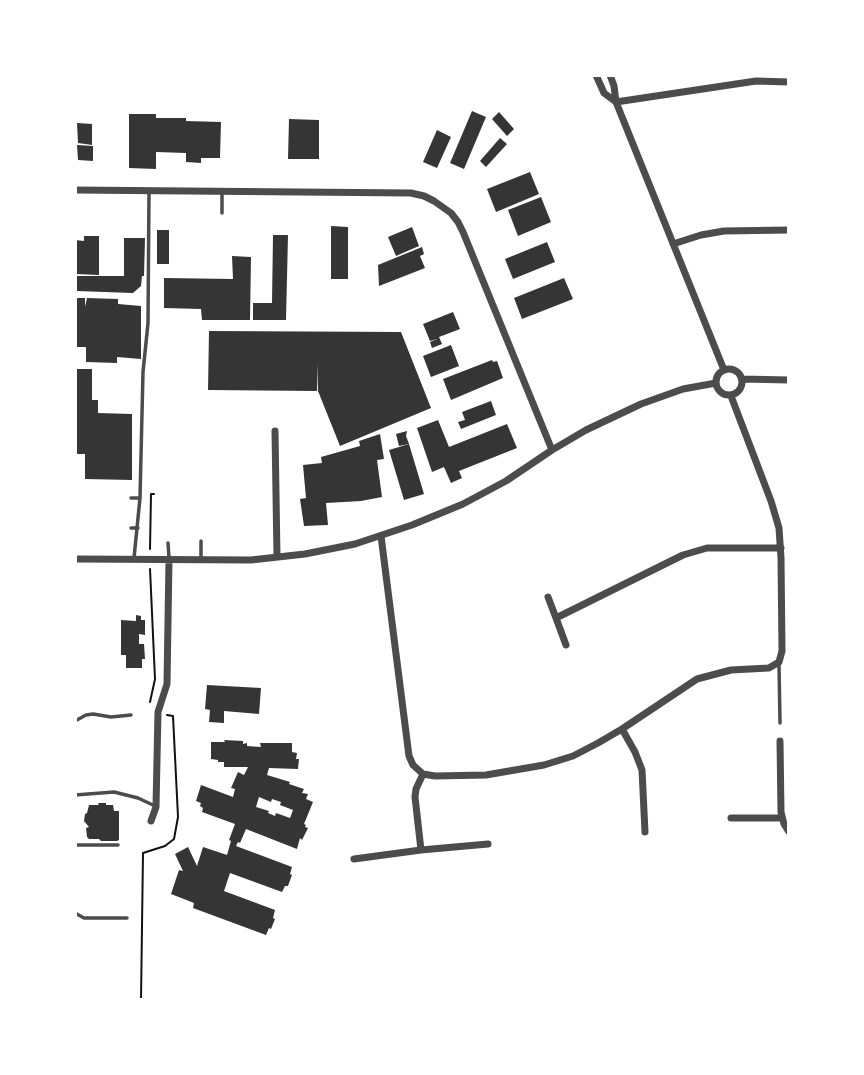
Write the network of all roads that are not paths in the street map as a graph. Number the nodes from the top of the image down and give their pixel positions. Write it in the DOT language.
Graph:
graph roads {
  1 [pos="596,75"];
  2 [pos="610,75"];
  3 [pos="789,82"];
  4 [pos="616,102"];
  5 [pos="75,190"];
  6 [pos="149,191"];
  7 [pos="222,192"];
  8 [pos="222,213"];
  9 [pos="789,230"];
  10 [pos="673,244"];
  11 [pos="724,370"];
  12 [pos="742,379"];
  13 [pos="789,380"];
  14 [pos="716,383"];
  15 [pos="731,396"];
  16 [pos="275,431"];
  17 [pos="552,450"];
  18 [pos="131,498"];
  19 [pos="140,498"];
  20 [pos="131,528"];
  21 [pos="138,528"];
  22 [pos="381,536"];
  23 [pos="201,541"];
  24 [pos="168,543"];
  25 [pos="781,548"];
  26 [pos="277,557"];
  27 [pos="75,559"];
  28 [pos="133,560"];
  29 [pos="169,560"];
  30 [pos="201,561"];
  31 [pos="548,597"];
  32 [pos="556,618"];
  33 [pos="566,645"];
  34 [pos="779,662"];
  35 [pos="131,715"];
  36 [pos="75,722"];
  37 [pos="780,723"];
  38 [pos="622,729"];
  39 [pos="780,741"];
  40 [pos="423,774"];
  41 [pos="75,795"];
  42 [pos="156,807"];
  43 [pos="731,818"];
  44 [pos="781,818"];
  45 [pos="151,821"];
  46 [pos="645,832"];
  47 [pos="789,832"];
  48 [pos="488,844"];
  49 [pos="75,845"];
  50 [pos="118,845"];
  51 [pos="421,850"];
  52 [pos="354,859"];
  53 [pos="75,913"];
  54 [pos="127,918"];
  1 -- 4 [label="street"];
  2 -- 4 [label="street"];
  3 -- 4 [label="street"];
  4 -- 10 [label="street"];
  5 -- 6 [label="street"];
  6 -- 7 [label="street"];
  6 -- 19 [label="lane"];
  7 -- 8 [label="lane"];
  7 -- 17 [label="street"];
  9 -- 10 [label="street"];
  10 -- 11 [label="street"];
  11 -- 12 [label="street"];
  11 -- 14 [label="street"];
  12 -- 13 [label="street"];
  12 -- 15 [label="street"];
  14 -- 15 [label="street"];
  14 -- 17 [label="street"];
  15 -- 25 [label="street"];
  16 -- 26 [label="street"];
  17 -- 22 [label="street"];
  18 -- 19 [label="lane"];
  19 -- 21 [label="lane"];
  20 -- 21 [label="lane"];
  21 -- 28 [label="lane"];
  22 -- 26 [label="street"];
  22 -- 40 [label="street"];
  23 -- 30 [label="lane"];
  24 -- 29 [label="lane"];
  25 -- 32 [label="street"];
  25 -- 34 [label="street"];
  26 -- 30 [label="street"];
  27 -- 28 [label="street"];
  28 -- 29 [label="street"];
  29 -- 30 [label="street"];
  29 -- 42 [label="street"];
  31 -- 32 [label="street"];
  32 -- 33 [label="street"];
  34 -- 37 [label="lane"];
  34 -- 38 [label="street"];
  35 -- 36 [label="lane"];
  38 -- 40 [label="street"];
  38 -- 46 [label="street"];
  39 -- 44 [label="street"];
  40 -- 51 [label="street"];
  41 -- 42 [label="lane"];
  42 -- 45 [label="street"];
  43 -- 44 [label="street"];
  44 -- 47 [label="street"];
  48 -- 51 [label="street"];
  49 -- 50 [label="lane"];
  51 -- 52 [label="street"];
  53 -- 54 [label="lane"];
}
